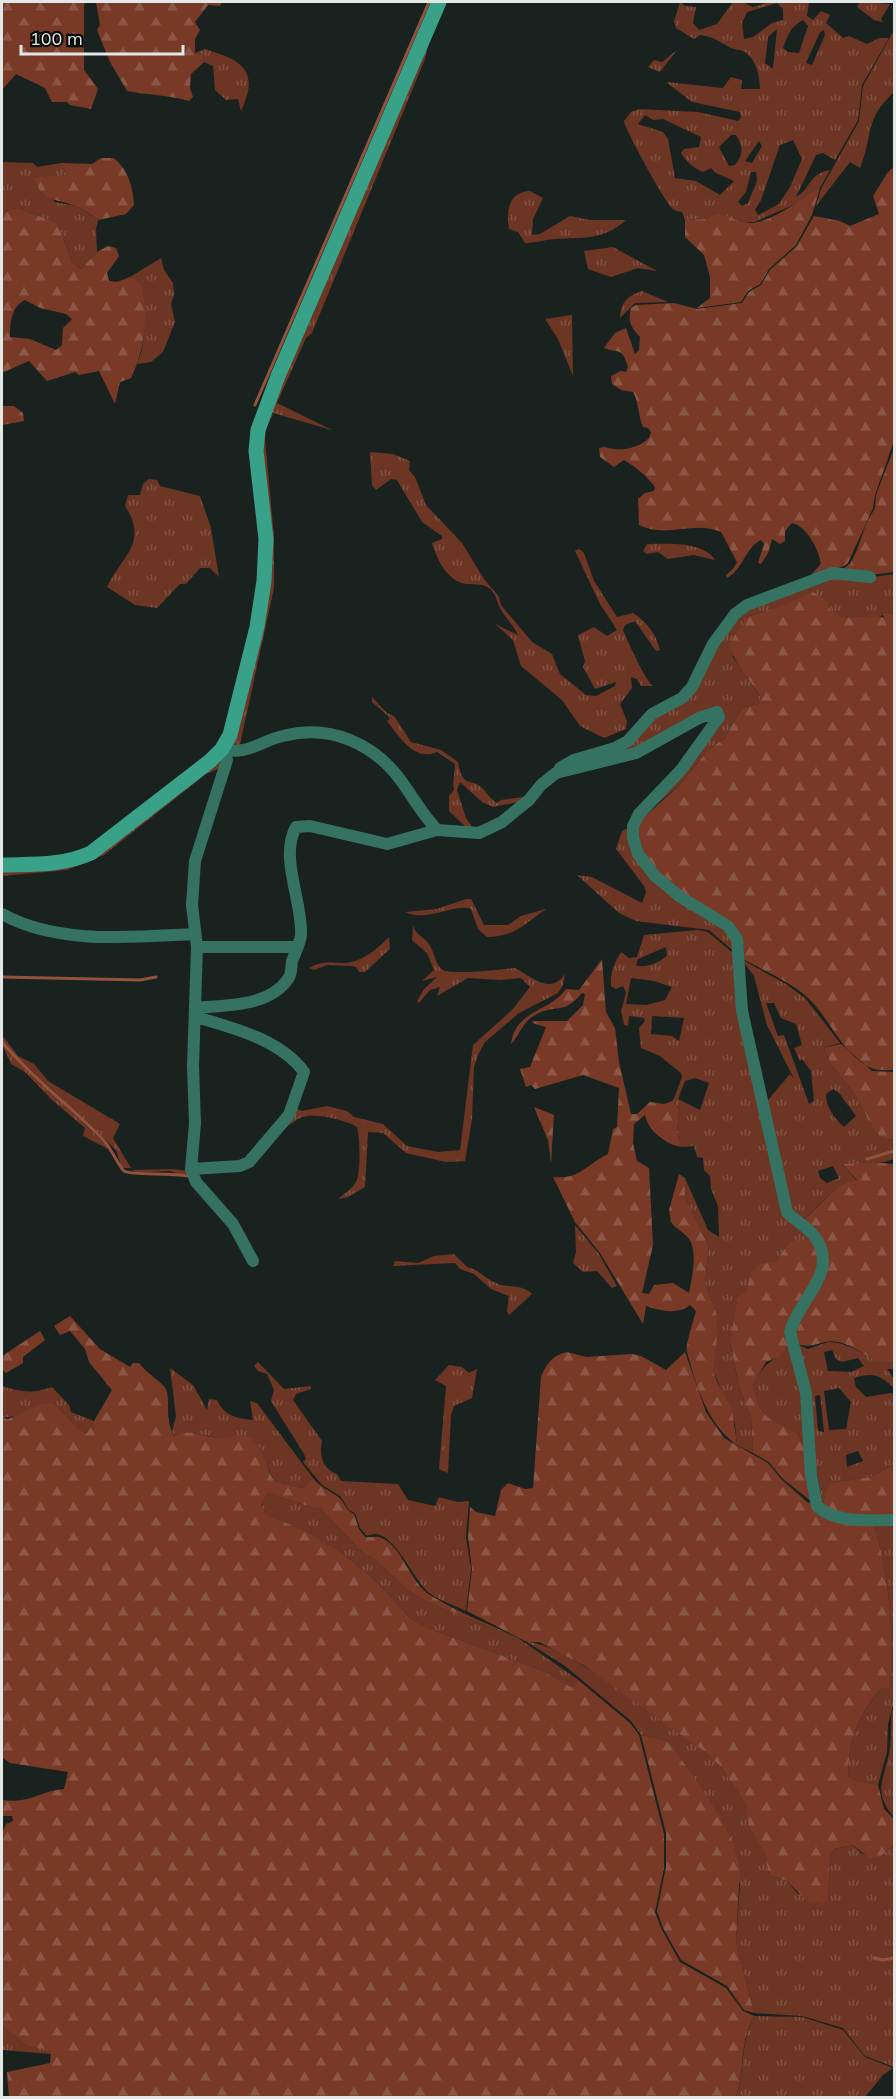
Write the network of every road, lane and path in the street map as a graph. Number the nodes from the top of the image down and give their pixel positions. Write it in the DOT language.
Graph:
graph roads {
  1 [pos="439,2"];
  2 [pos="870,577"];
  3 [pos="222,749"];
  4 [pos="556,773"];
  5 [pos="437,830"];
  6 [pos="2,865"];
  7 [pos="2,914"];
  8 [pos="194,934"];
  9 [pos="197,947"];
  10 [pos="297,947"];
  11 [pos="196,1012"];
  12 [pos="191,1169"];
  13 [pos="253,1262"];
  14 [pos="894,1520"];
  1 -- 3 [label="street"];
  2 -- 4 [label="street"];
  3 -- 5 [label="street"];
  3 -- 6 [label="street"];
  3 -- 8 [label="street"];
  4 -- 5 [label="street"];
  4 -- 14 [label="street"];
  5 -- 10 [label="street"];
  7 -- 8 [label="street"];
  8 -- 9 [label="street"];
  9 -- 10 [label="street"];
  9 -- 11 [label="street"];
  10 -- 11 [label="street"];
  11 -- 12 [label="street"];
  11 -- 12 [label="street"];
  12 -- 13 [label="street"];
}
